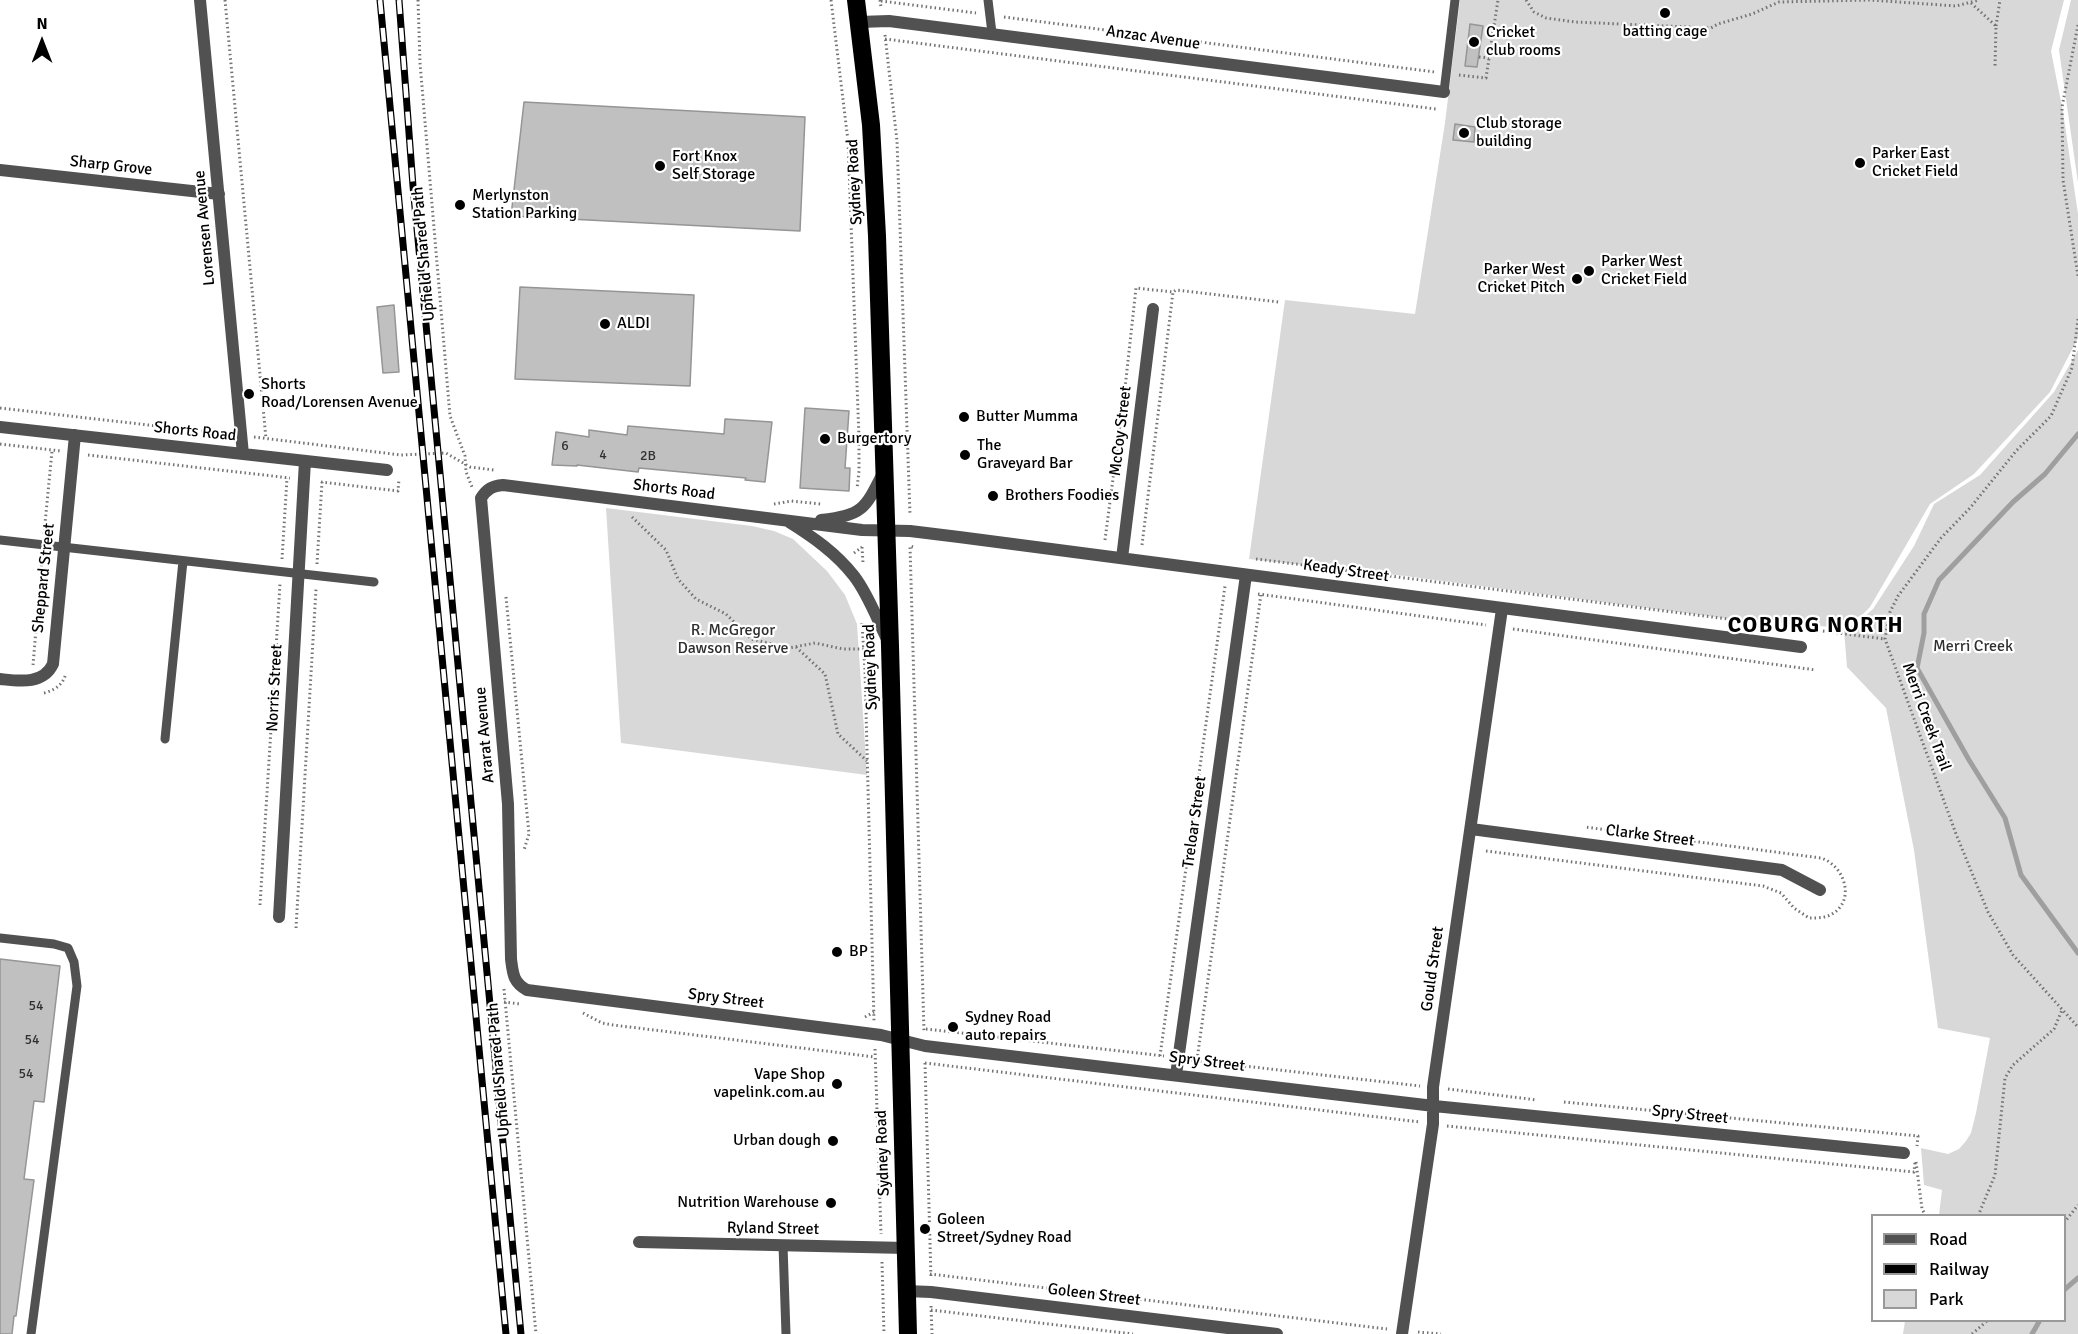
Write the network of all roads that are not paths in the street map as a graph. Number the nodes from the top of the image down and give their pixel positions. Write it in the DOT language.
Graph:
graph roads {
  1 [pos="200,0"];
  2 [pos="856,0"];
  3 [pos="988,0"];
  4 [pos="1455,0"];
  5 [pos="858,22"];
  6 [pos="992,33"];
  7 [pos="1444,92"];
  8 [pos="0,170"];
  9 [pos="219,194"];
  10 [pos="1153,309"];
  11 [pos="0,427"];
  12 [pos="75,435"];
  13 [pos="243,454"];
  14 [pos="305,461"];
  15 [pos="387,470"];
  16 [pos="885,470"];
  17 [pos="485,492"];
  18 [pos="786,520"];
  19 [pos="802,522"];
  20 [pos="886,531"];
  21 [pos="0,540"];
  22 [pos="64,546"];
  23 [pos="1122,558"];
  24 [pos="183,561"];
  25 [pos="297,573"];
  26 [pos="1246,574"];
  27 [pos="375,582"];
  28 [pos="1502,609"];
  29 [pos="890,646"];
  30 [pos="1801,647"];
  31 [pos="0,679"];
  32 [pos="165,739"];
  33 [pos="1471,829"];
  34 [pos="1820,890"];
  35 [pos="279,917"];
  36 [pos="0,938"];
  37 [pos="509,981"];
  38 [pos="900,1040"];
  39 [pos="1176,1075"];
  40 [pos="1434,1106"];
  41 [pos="1904,1154"];
  42 [pos="639,1242"];
  43 [pos="783,1245"];
  44 [pos="906,1248"];
  45 [pos="906,1291"];
  46 [pos="1402,1332"];
  47 [pos="31,1334"];
  48 [pos="786,1334"];
  49 [pos="908,1334"];
  50 [pos="1277,1334"];
  1 -- 9 [label="street, Lorensen Avenue"];
  2 -- 5 [label="highway, Sydney Road"];
  3 -- 6 [label="lane"];
  4 -- 7 [label="lane"];
  5 -- 6 [label="street, Anzac Avenue"];
  5 -- 16 [label="highway, Sydney Road"];
  6 -- 7 [label="street, Anzac Avenue"];
  8 -- 9 [label="street, Sharp Grove"];
  9 -- 13 [label="street, Lorensen Avenue"];
  10 -- 23 [label="street, McCoy Street"];
  11 -- 12 [label="street, Shorts Road"];
  12 -- 13 [label="street, Shorts Road"];
  12 -- 22 [label="street, Sheppard Street"];
  13 -- 14 [label="street, Shorts Road"];
  14 -- 15 [label="street, Shorts Road"];
  14 -- 25 [label="street, Norris Street"];
  16 -- 19 [label="street, Shorts Road"];
  16 -- 20 [label="highway, Sydney Road"];
  17 -- 18 [label="street, Shorts Road"];
  17 -- 37 [label="street, Ararat Avenue"];
  18 -- 19 [label="street, Shorts Road"];
  18 -- 29 [label="street, Shorts Road"];
  19 -- 20 [label="street, Shorts Road"];
  20 -- 23 [label="street, Keady Street"];
  20 -- 29 [label="highway, Sydney Road"];
  21 -- 22 [label="lane"];
  22 -- 24 [label="lane"];
  22 -- 31 [label="street, Sheppard Street"];
  23 -- 26 [label="street, Keady Street"];
  24 -- 25 [label="lane"];
  24 -- 32 [label="lane"];
  25 -- 27 [label="lane"];
  25 -- 35 [label="street, Norris Street"];
  26 -- 28 [label="street, Keady Street"];
  26 -- 39 [label="street, Treloar Street"];
  28 -- 30 [label="street, Keady Street"];
  28 -- 33 [label="street, Gould Street"];
  29 -- 38 [label="highway, Sydney Road"];
  33 -- 34 [label="street, Clarke Street"];
  33 -- 40 [label="street, Gould Street"];
  36 -- 47 [label="lane"];
  37 -- 38 [label="street, Spry Street"];
  38 -- 39 [label="street, Spry Street"];
  38 -- 44 [label="highway, Sydney Road"];
  39 -- 40 [label="street, Spry Street"];
  40 -- 41 [label="street, Spry Street"];
  40 -- 46 [label="street, Gould Street"];
  42 -- 43 [label="street, Ryland Street"];
  43 -- 44 [label="street, Ryland Street"];
  43 -- 48 [label="lane"];
  44 -- 45 [label="highway, Sydney Road"];
  45 -- 49 [label="highway, Sydney Road"];
  45 -- 50 [label="street, Goleen Street"];
}
